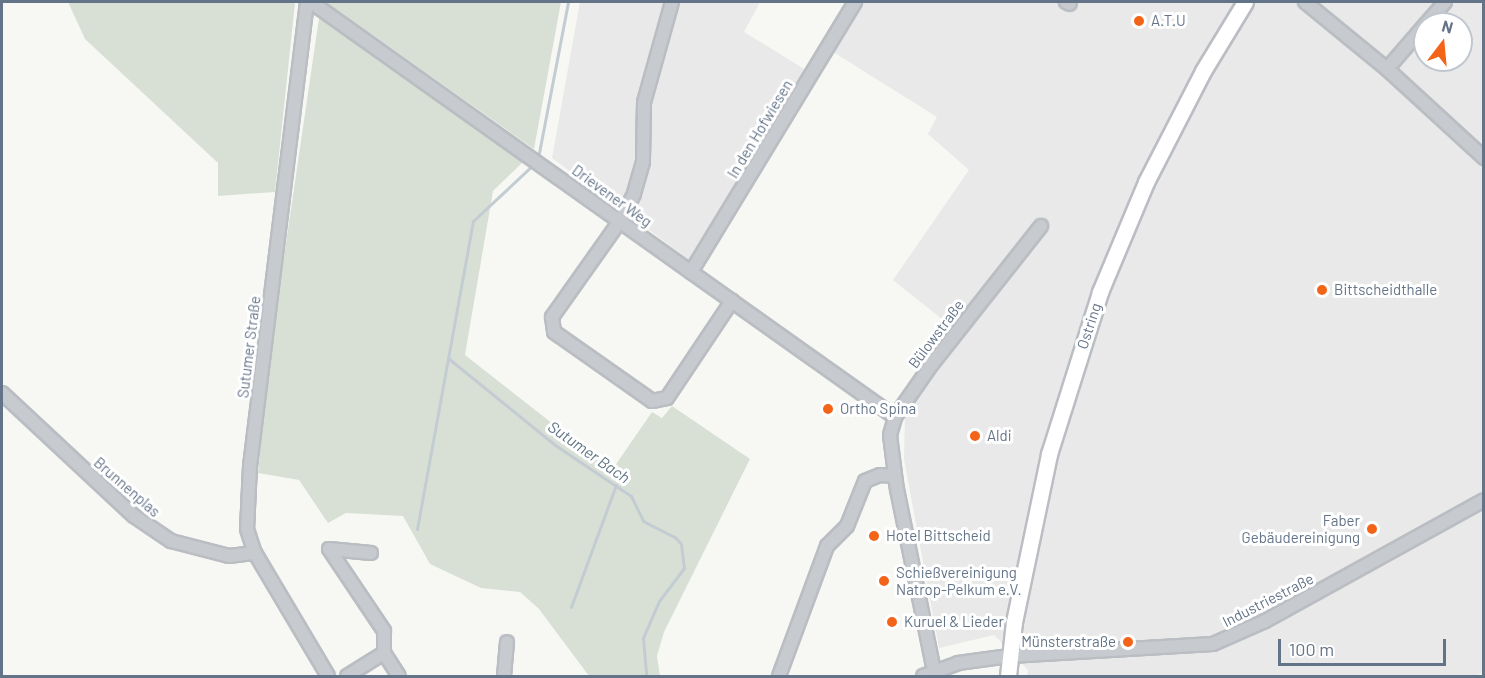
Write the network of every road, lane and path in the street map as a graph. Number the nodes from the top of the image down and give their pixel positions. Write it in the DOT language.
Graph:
graph roads {
  1 [pos="309,2"];
  2 [pos="672,2"];
  3 [pos="855,2"];
  4 [pos="1245,2"];
  5 [pos="1305,2"];
  6 [pos="1413,39"];
  7 [pos="1387,69"];
  8 [pos="1484,159"];
  9 [pos="620,220"];
  10 [pos="1041,226"];
  11 [pos="691,272"];
  12 [pos="732,301"];
  13 [pos="2,393"];
  14 [pos="895,417"];
  15 [pos="895,476"];
  16 [pos="1484,500"];
  17 [pos="255,553"];
  18 [pos="371,553"];
  19 [pos="507,642"];
  20 [pos="384,653"];
  21 [pos="1010,656"];
  22 [pos="931,675"];
  23 [pos="328,676"];
  24 [pos="347,676"];
  25 [pos="399,676"];
  26 [pos="504,676"];
  27 [pos="779,676"];
  28 [pos="1008,676"];
  1 -- 9 [label="street, Drievener Weg"];
  1 -- 17 [label="street, Sutumer Straße"];
  2 -- 9 [label="street"];
  3 -- 11 [label="street, In den Hofwiesen"];
  4 -- 21 [label="main road, Ostring"];
  5 -- 7 [label="street"];
  6 -- 7 [label="street"];
  7 -- 8 [label="street"];
  9 -- 11 [label="street, Drievener Weg"];
  9 -- 12 [label="street"];
  10 -- 14 [label="street, Bülowstraße"];
  11 -- 12 [label="street, Drievener Weg"];
  12 -- 14 [label="street, Drievener Weg"];
  13 -- 17 [label="street, Brunnenplas"];
  14 -- 15 [label="street, Bülowstraße"];
  15 -- 22 [label="street, Bülowstraße"];
  15 -- 27 [label="street"];
  16 -- 21 [label="street, Industriestraße"];
  17 -- 23 [label="street, Sutumer Straße"];
  18 -- 20 [label="street"];
  19 -- 26 [label="street"];
  20 -- 24 [label="street"];
  20 -- 25 [label="street"];
  21 -- 22 [label="street"];
  21 -- 28 [label="main road, Ostring"];
}
